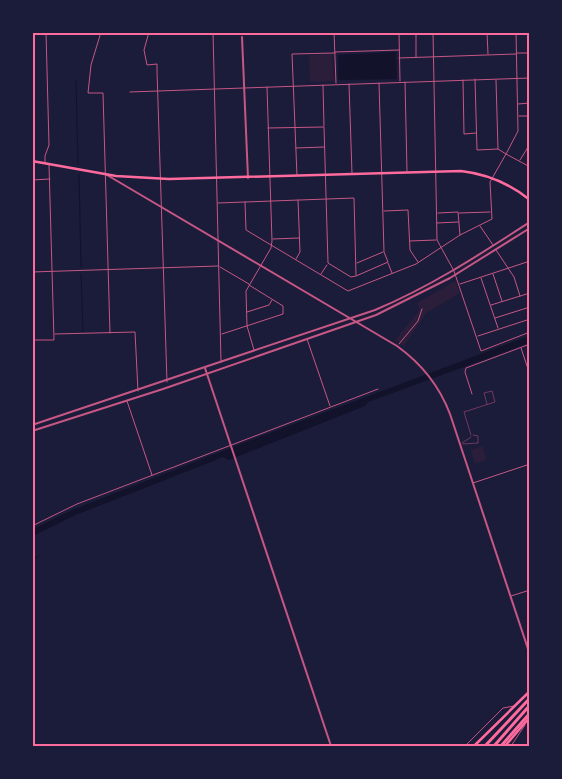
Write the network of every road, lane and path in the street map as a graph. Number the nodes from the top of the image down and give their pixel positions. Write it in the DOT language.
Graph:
graph roads {
  1 [pos="46,32"];
  2 [pos="100,32"];
  3 [pos="149,32"];
  4 [pos="212,32"];
  5 [pos="242,32"];
  6 [pos="334,32"];
  7 [pos="399,32"];
  8 [pos="416,32"];
  9 [pos="454,32"];
  10 [pos="487,32"];
  11 [pos="516,32"];
  12 [pos="433,33"];
  13 [pos="242,37"];
  14 [pos="399,50"];
  15 [pos="335,52"];
  16 [pos="530,53"];
  17 [pos="516,54"];
  18 [pos="488,55"];
  19 [pos="433,57"];
  20 [pos="399,58"];
  21 [pos="416,58"];
  22 [pos="517,78"];
  23 [pos="530,78"];
  24 [pos="475,79"];
  25 [pos="496,79"];
  26 [pos="434,80"];
  27 [pos="463,80"];
  28 [pos="405,81"];
  29 [pos="379,82"];
  30 [pos="400,82"];
  31 [pos="336,84"];
  32 [pos="349,84"];
  33 [pos="323,85"];
  34 [pos="294,86"];
  35 [pos="267,87"];
  36 [pos="245,88"];
  37 [pos="214,89"];
  38 [pos="158,91"];
  39 [pos="130,92"];
  40 [pos="518,104"];
  41 [pos="530,104"];
  42 [pos="518,116"];
  43 [pos="530,116"];
  44 [pos="295,127"];
  45 [pos="324,127"];
  46 [pos="268,128"];
  47 [pos="477,133"];
  48 [pos="530,144"];
  49 [pos="325,147"];
  50 [pos="296,148"];
  51 [pos="498,149"];
  52 [pos="506,154"];
  53 [pos="32,161"];
  54 [pos="519,162"];
  55 [pos="45,163"];
  56 [pos="49,164"];
  57 [pos="530,167"];
  58 [pos="434,170"];
  59 [pos="407,171"];
  60 [pos="381,172"];
  61 [pos="105,174"];
  62 [pos="352,174"];
  63 [pos="326,175"];
  64 [pos="297,176"];
  65 [pos="270,177"];
  66 [pos="248,178"];
  67 [pos="492,178"];
  68 [pos="50,179"];
  69 [pos="160,179"];
  70 [pos="216,179"];
  71 [pos="32,180"];
  72 [pos="326,198"];
  73 [pos="271,200"];
  74 [pos="298,200"];
  75 [pos="530,200"];
  76 [pos="245,202"];
  77 [pos="217,203"];
  78 [pos="161,206"];
  79 [pos="383,211"];
  80 [pos="491,212"];
  81 [pos="437,213"];
  82 [pos="458,213"];
  83 [pos="458,222"];
  84 [pos="530,222"];
  85 [pos="437,223"];
  86 [pos="480,225"];
  87 [pos="530,228"];
  88 [pos="460,235"];
  89 [pos="299,238"];
  90 [pos="272,239"];
  91 [pos="218,240"];
  92 [pos="436,240"];
  93 [pos="409,241"];
  94 [pos="272,246"];
  95 [pos="493,246"];
  96 [pos="441,248"];
  97 [pos="495,250"];
  98 [pos="384,252"];
  99 [pos="296,260"];
  100 [pos="530,261"];
  101 [pos="388,262"];
  102 [pos="418,262"];
  103 [pos="328,263"];
  104 [pos="356,263"];
  105 [pos="261,265"];
  106 [pos="219,267"];
  107 [pos="163,268"];
  108 [pos="508,268"];
  109 [pos="108,270"];
  110 [pos="52,271"];
  111 [pos="454,271"];
  112 [pos="32,272"];
  113 [pos="392,274"];
  114 [pos="493,274"];
  115 [pos="321,275"];
  116 [pos="455,275"];
  117 [pos="356,276"];
  118 [pos="481,278"];
  119 [pos="459,284"];
  120 [pos="249,285"];
  121 [pos="530,292"];
  122 [pos="520,296"];
  123 [pos="272,299"];
  124 [pos="502,302"];
  125 [pos="490,306"];
  126 [pos="530,307"];
  127 [pos="422,309"];
  128 [pos="246,312"];
  129 [pos="495,318"];
  130 [pos="351,319"];
  131 [pos="529,320"];
  132 [pos="357,322"];
  133 [pos="530,324"];
  134 [pos="247,326"];
  135 [pos="498,329"];
  136 [pos="530,332"];
  137 [pos="110,333"];
  138 [pos="54,334"];
  139 [pos="221,334"];
  140 [pos="476,336"];
  141 [pos="307,338"];
  142 [pos="32,340"];
  143 [pos="399,344"];
  144 [pos="530,344"];
  145 [pos="521,348"];
  146 [pos="254,350"];
  147 [pos="222,362"];
  148 [pos="205,368"];
  149 [pos="207,373"];
  150 [pos="530,375"];
  151 [pos="167,382"];
  152 [pos="378,389"];
  153 [pos="138,391"];
  154 [pos="472,394"];
  155 [pos="127,400"];
  156 [pos="487,404"];
  157 [pos="330,407"];
  158 [pos="32,425"];
  159 [pos="32,431"];
  160 [pos="471,435"];
  161 [pos="461,444"];
  162 [pos="231,446"];
  163 [pos="530,464"];
  164 [pos="152,475"];
  165 [pos="473,483"];
  166 [pos="32,526"];
  167 [pos="530,590"];
  168 [pos="510,597"];
  169 [pos="530,655"];
  170 [pos="530,691"];
  171 [pos="530,698"];
  172 [pos="530,705"];
  173 [pos="514,706"];
  174 [pos="529,717"];
  175 [pos="331,746"];
  176 [pos="466,746"];
  177 [pos="474,746"];
  178 [pos="486,746"];
  179 [pos="494,746"];
  180 [pos="503,746"];
  181 [pos="511,746"];
  1 -- 55 [label="street"];
  2 -- 61 [label="street"];
  3 -- 38 [label="street"];
  4 -- 37 [label="street"];
  5 -- 13 [label="street"];
  6 -- 15 [label="street"];
  7 -- 14 [label="street"];
  8 -- 21 [label="street"];
  9 -- 12 [label="street"];
  10 -- 18 [label="street"];
  11 -- 17 [label="street"];
  12 -- 19 [label="street"];
  13 -- 36 [label="street"];
  14 -- 15 [label="street"];
  14 -- 20 [label="street"];
  15 -- 31 [label="street"];
  15 -- 34 [label="street"];
  16 -- 17 [label="street"];
  17 -- 18 [label="street"];
  17 -- 22 [label="street"];
  18 -- 19 [label="street"];
  19 -- 21 [label="street"];
  19 -- 26 [label="street"];
  20 -- 21 [label="street"];
  20 -- 30 [label="street"];
  22 -- 23 [label="street"];
  22 -- 25 [label="street"];
  22 -- 40 [label="street"];
  24 -- 25 [label="street"];
  24 -- 27 [label="street"];
  24 -- 47 [label="street"];
  25 -- 51 [label="street"];
  26 -- 27 [label="street"];
  26 -- 28 [label="street"];
  26 -- 58 [label="street"];
  27 -- 47 [label="street"];
  28 -- 30 [label="street"];
  28 -- 59 [label="street"];
  29 -- 30 [label="street"];
  29 -- 32 [label="street"];
  29 -- 60 [label="street"];
  31 -- 32 [label="street"];
  31 -- 33 [label="street"];
  32 -- 62 [label="street"];
  33 -- 34 [label="street"];
  33 -- 45 [label="street"];
  34 -- 35 [label="street"];
  34 -- 44 [label="street"];
  35 -- 36 [label="street"];
  35 -- 46 [label="street"];
  36 -- 37 [label="street"];
  36 -- 66 [label="street"];
  37 -- 38 [label="street"];
  37 -- 70 [label="street"];
  38 -- 39 [label="street"];
  38 -- 69 [label="street"];
  40 -- 41 [label="street"];
  40 -- 42 [label="street"];
  42 -- 43 [label="street"];
  42 -- 52 [label="street"];
  44 -- 45 [label="street"];
  44 -- 46 [label="street"];
  44 -- 50 [label="street"];
  45 -- 49 [label="street"];
  46 -- 65 [label="street"];
  47 -- 51 [label="street"];
  48 -- 54 [label="street"];
  49 -- 50 [label="street"];
  49 -- 63 [label="street"];
  50 -- 64 [label="street"];
  51 -- 52 [label="street"];
  52 -- 54 [label="street"];
  52 -- 67 [label="street"];
  53 -- 55 [label="main road"];
  54 -- 57 [label="street"];
  55 -- 56 [label="main road"];
  56 -- 61 [label="main road"];
  56 -- 68 [label="street"];
  58 -- 59 [label="main road"];
  58 -- 67 [label="main road"];
  58 -- 81 [label="street"];
  59 -- 60 [label="main road"];
  60 -- 62 [label="main road"];
  60 -- 79 [label="street"];
  61 -- 69 [label="main road"];
  61 -- 78 [label="street"];
  61 -- 109 [label="street"];
  62 -- 63 [label="main road"];
  63 -- 64 [label="main road"];
  63 -- 72 [label="street"];
  64 -- 65 [label="main road"];
  65 -- 66 [label="main road"];
  65 -- 73 [label="street"];
  66 -- 70 [label="main road"];
  67 -- 75 [label="main road"];
  67 -- 80 [label="street"];
  68 -- 71 [label="street"];
  68 -- 110 [label="street"];
  69 -- 70 [label="main road"];
  69 -- 78 [label="street"];
  70 -- 77 [label="street"];
  72 -- 74 [label="street"];
  72 -- 103 [label="street"];
  72 -- 104 [label="street"];
  73 -- 74 [label="street"];
  73 -- 76 [label="street"];
  73 -- 90 [label="street"];
  74 -- 89 [label="street"];
  76 -- 77 [label="street"];
  76 -- 94 [label="street"];
  77 -- 91 [label="street"];
  78 -- 91 [label="street"];
  78 -- 107 [label="street"];
  79 -- 93 [label="street"];
  79 -- 98 [label="street"];
  80 -- 82 [label="street"];
  80 -- 86 [label="street"];
  81 -- 82 [label="street"];
  81 -- 85 [label="street"];
  82 -- 83 [label="street"];
  83 -- 85 [label="street"];
  83 -- 88 [label="street"];
  84 -- 95 [label="street"];
  85 -- 92 [label="street"];
  86 -- 88 [label="street"];
  86 -- 95 [label="street"];
  87 -- 97 [label="street"];
  88 -- 96 [label="street"];
  89 -- 90 [label="street"];
  89 -- 99 [label="street"];
  90 -- 94 [label="street"];
  91 -- 105 [label="street"];
  91 -- 106 [label="street"];
  92 -- 93 [label="street"];
  92 -- 96 [label="street"];
  93 -- 102 [label="street"];
  94 -- 99 [label="street"];
  94 -- 105 [label="street"];
  95 -- 111 [label="street"];
  96 -- 102 [label="street"];
  96 -- 111 [label="street"];
  97 -- 108 [label="street"];
  97 -- 116 [label="street"];
  98 -- 101 [label="street"];
  98 -- 104 [label="street"];
  99 -- 115 [label="street"];
  100 -- 108 [label="street"];
  101 -- 113 [label="street"];
  101 -- 117 [label="street"];
  102 -- 113 [label="street"];
  103 -- 115 [label="street"];
  103 -- 117 [label="street"];
  104 -- 117 [label="street"];
  105 -- 120 [label="street"];
  105 -- 130 [label="street"];
  106 -- 107 [label="street"];
  106 -- 120 [label="street"];
  106 -- 139 [label="street"];
  107 -- 109 [label="street"];
  107 -- 151 [label="street"];
  108 -- 114 [label="street"];
  108 -- 122 [label="street"];
  109 -- 110 [label="street"];
  109 -- 137 [label="street"];
  110 -- 112 [label="street"];
  110 -- 138 [label="street"];
  111 -- 116 [label="street"];
  111 -- 130 [label="street"];
  113 -- 115 [label="street"];
  114 -- 118 [label="street"];
  114 -- 124 [label="street"];
  116 -- 119 [label="street"];
  116 -- 132 [label="street"];
  118 -- 119 [label="street"];
  118 -- 125 [label="street"];
  119 -- 140 [label="street"];
  120 -- 123 [label="street"];
  120 -- 128 [label="street"];
  121 -- 122 [label="street"];
  122 -- 124 [label="street"];
  123 -- 128 [label="street"];
  123 -- 134 [label="street"];
  124 -- 125 [label="street"];
  125 -- 129 [label="street"];
  126 -- 129 [label="street"];
  127 -- 143 [label="street"];
  128 -- 134 [label="street"];
  129 -- 135 [label="street"];
  130 -- 132 [label="street"];
  130 -- 146 [label="street"];
  131 -- 133 [label="street"];
  131 -- 135 [label="street"];
  132 -- 141 [label="street"];
  132 -- 161 [label="street"];
  134 -- 139 [label="street"];
  134 -- 146 [label="street"];
  135 -- 140 [label="street"];
  136 -- 140 [label="street"];
  137 -- 138 [label="street"];
  137 -- 153 [label="street"];
  138 -- 142 [label="street"];
  139 -- 147 [label="street"];
  141 -- 149 [label="street"];
  141 -- 157 [label="street"];
  144 -- 145 [label="street"];
  145 -- 150 [label="street"];
  145 -- 154 [label="street"];
  146 -- 147 [label="street"];
  147 -- 148 [label="street"];
  148 -- 149 [label="street"];
  148 -- 151 [label="street"];
  149 -- 155 [label="street"];
  149 -- 162 [label="street"];
  151 -- 153 [label="street"];
  152 -- 157 [label="street"];
  153 -- 158 [label="street"];
  155 -- 159 [label="street"];
  155 -- 164 [label="street"];
  156 -- 156 [label="lane"];
  156 -- 160 [label="lane"];
  157 -- 162 [label="street"];
  160 -- 161 [label="lane"];
  160 -- 161 [label="lane"];
  161 -- 165 [label="street"];
  162 -- 164 [label="street"];
  162 -- 175 [label="street"];
  163 -- 165 [label="street"];
  164 -- 166 [label="street"];
  165 -- 168 [label="street"];
  167 -- 168 [label="street"];
  168 -- 169 [label="street"];
  170 -- 173 [label="main road"];
  171 -- 178 [label="highway"];
  172 -- 179 [label="highway"];
  173 -- 176 [label="street"];
  173 -- 177 [label="main road"];
  174 -- 180 [label="highway"];
  174 -- 180 [label="main road"];
  174 -- 181 [label="street"];
}
